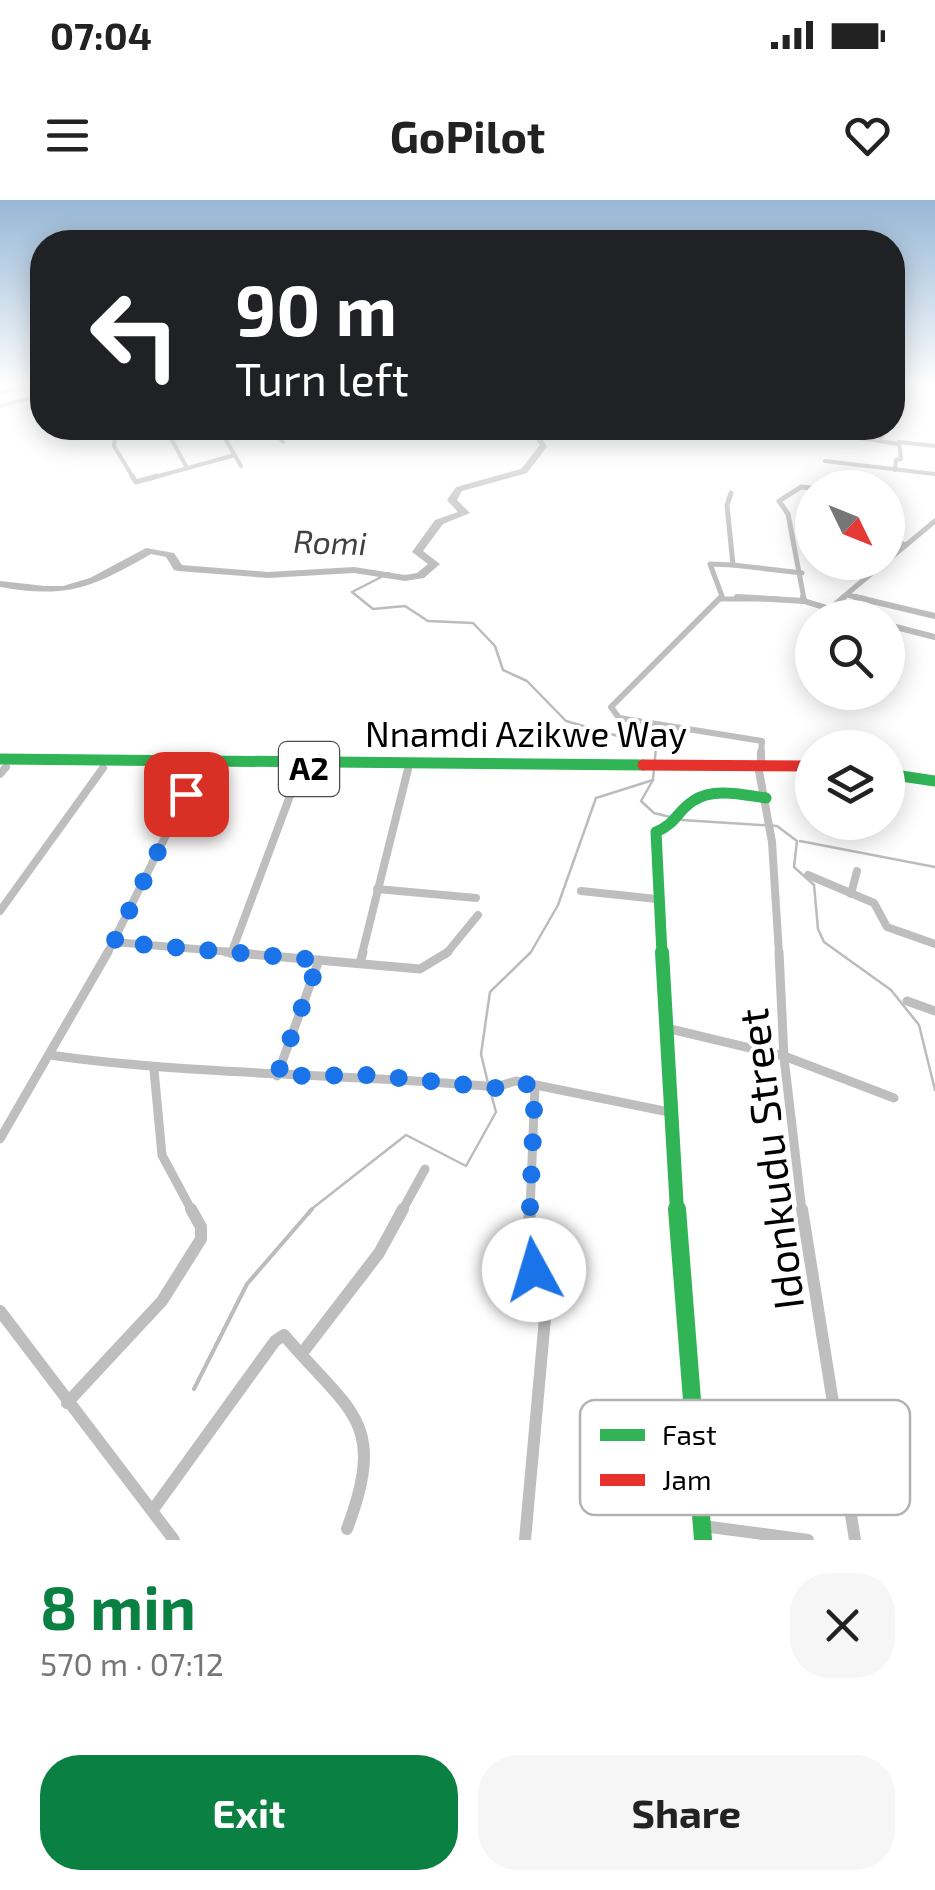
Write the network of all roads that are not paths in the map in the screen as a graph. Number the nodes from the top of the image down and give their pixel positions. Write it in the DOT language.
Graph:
graph roads {
  1 [pos="114,447"];
  2 [pos="177,447"];
  3 [pos="230,447"];
  4 [pos="899,447"];
  5 [pos="235,455"];
  6 [pos="825,461"];
  7 [pos="241,466"];
  8 [pos="188,470"];
  9 [pos="895,470"];
  10 [pos="905,471"];
  11 [pos="935,474"];
  12 [pos="795,491"];
  13 [pos="731,493"];
  14 [pos="935,521"];
  15 [pos="795,544"];
  16 [pos="906,544"];
  17 [pos="733,565"];
  18 [pos="795,573"];
  19 [pos="802,580"];
  20 [pos="864,580"];
  21 [pos="847,595"];
  22 [pos="722,596"];
  23 [pos="804,600"];
  24 [pos="840,600"];
  25 [pos="935,605"];
  26 [pos="931,615"];
  27 [pos="905,630"];
  28 [pos="935,637"];
  29 [pos="32,763"];
  30 [pos="795,766"];
  31 [pos="1,767"];
  32 [pos="760,767"];
  33 [pos="103,768"];
  34 [pos="199,768"];
  35 [pos="300,769"];
  36 [pos="408,769"];
  37 [pos="795,772"];
  38 [pos="905,777"];
  39 [pos="935,781"];
  40 [pos="905,785"];
  41 [pos="935,790"];
  42 [pos="766,798"];
  43 [pos="857,870"];
  44 [pos="808,875"];
  45 [pos="377,889"];
  46 [pos="581,891"];
  47 [pos="851,894"];
  48 [pos="476,898"];
  49 [pos="656,899"];
  50 [pos="0,912"];
  51 [pos="478,914"];
  52 [pos="114,942"];
  53 [pos="935,944"];
  54 [pos="231,954"];
  55 [pos="319,960"];
  56 [pos="360,962"];
  57 [pos="907,1000"];
  58 [pos="935,1011"];
  59 [pos="666,1028"];
  60 [pos="50,1055"];
  61 [pos="784,1056"];
  62 [pos="154,1070"];
  63 [pos="277,1076"];
  64 [pos="535,1086"];
  65 [pos="894,1098"];
  66 [pos="670,1112"];
  67 [pos="0,1139"];
  68 [pos="425,1169"];
  69 [pos="0,1311"];
  70 [pos="302,1352"];
  71 [pos="693,1400"];
  72 [pos="834,1400"];
  73 [pos="67,1403"];
  74 [pos="152,1511"];
  75 [pos="850,1515"];
  76 [pos="347,1528"];
  77 [pos="703,1533"];
  78 [pos="174,1540"];
  79 [pos="525,1540"];
  80 [pos="808,1540"];
  81 [pos="854,1540"];
  1 -- 8 [label="street"];
  2 -- 8 [label="street"];
  3 -- 5 [label="street"];
  4 -- 9 [label="street"];
  5 -- 7 [label="street"];
  5 -- 8 [label="street"];
  6 -- 9 [label="street"];
  10 -- 11 [label="street"];
  12 -- 15 [label="street"];
  13 -- 17 [label="street"];
  14 -- 16 [label="street"];
  17 -- 18 [label="street"];
  17 -- 22 [label="street"];
  19 -- 23 [label="street"];
  20 -- 21 [label="street"];
  21 -- 24 [label="street"];
  21 -- 26 [label="street"];
  22 -- 23 [label="street"];
  22 -- 32 [label="street"];
  25 -- 26 [label="street"];
  27 -- 28 [label="street"];
  29 -- 31 [label="main road, Nnamdi Azikwe Way / A2"];
  29 -- 32 [label="main road, Nnamdi Azikwe Way / A2"];
  29 -- 33 [label="main road, Nnamdi Azikwe Way / A2"];
  30 -- 32 [label="main road, Nnamdi Azikwe Way / A2"];
  32 -- 36 [label="main road, Nnamdi Azikwe Way / A2"];
  32 -- 37 [label="main road, Nnamdi Azikwe Way / A2"];
  32 -- 42 [label="street, Idonkudu Street"];
  33 -- 34 [label="main road, Nnamdi Azikwe Way / A2"];
  33 -- 50 [label="street"];
  34 -- 35 [label="main road, Nnamdi Azikwe Way / A2"];
  34 -- 52 [label="street"];
  35 -- 36 [label="main road, Nnamdi Azikwe Way / A2"];
  35 -- 54 [label="street"];
  36 -- 45 [label="street"];
  38 -- 39 [label="main road"];
  40 -- 41 [label="main road"];
  42 -- 49 [label="main road"];
  42 -- 61 [label="street, Idonkudu Street"];
  43 -- 47 [label="street"];
  44 -- 47 [label="street"];
  45 -- 48 [label="street"];
  45 -- 56 [label="street"];
  46 -- 49 [label="street"];
  47 -- 53 [label="street"];
  49 -- 59 [label="main road"];
  51 -- 56 [label="street"];
  52 -- 54 [label="street"];
  52 -- 60 [label="street"];
  54 -- 55 [label="street"];
  55 -- 56 [label="street"];
  55 -- 63 [label="street"];
  57 -- 58 [label="street"];
  59 -- 61 [label="street"];
  59 -- 66 [label="main road"];
  60 -- 62 [label="street"];
  60 -- 67 [label="street"];
  61 -- 65 [label="street"];
  61 -- 72 [label="street, Idonkudu Street"];
  62 -- 63 [label="street"];
  62 -- 73 [label="street"];
  63 -- 64 [label="street"];
  64 -- 66 [label="street"];
  64 -- 79 [label="street"];
  66 -- 71 [label="main road"];
  68 -- 70 [label="street"];
  69 -- 73 [label="street"];
  70 -- 74 [label="street"];
  70 -- 76 [label="street"];
  73 -- 74 [label="street"];
  74 -- 78 [label="street"];
  75 -- 81 [label="street, Idonkudu Street"];
  77 -- 80 [label="street"];
}
